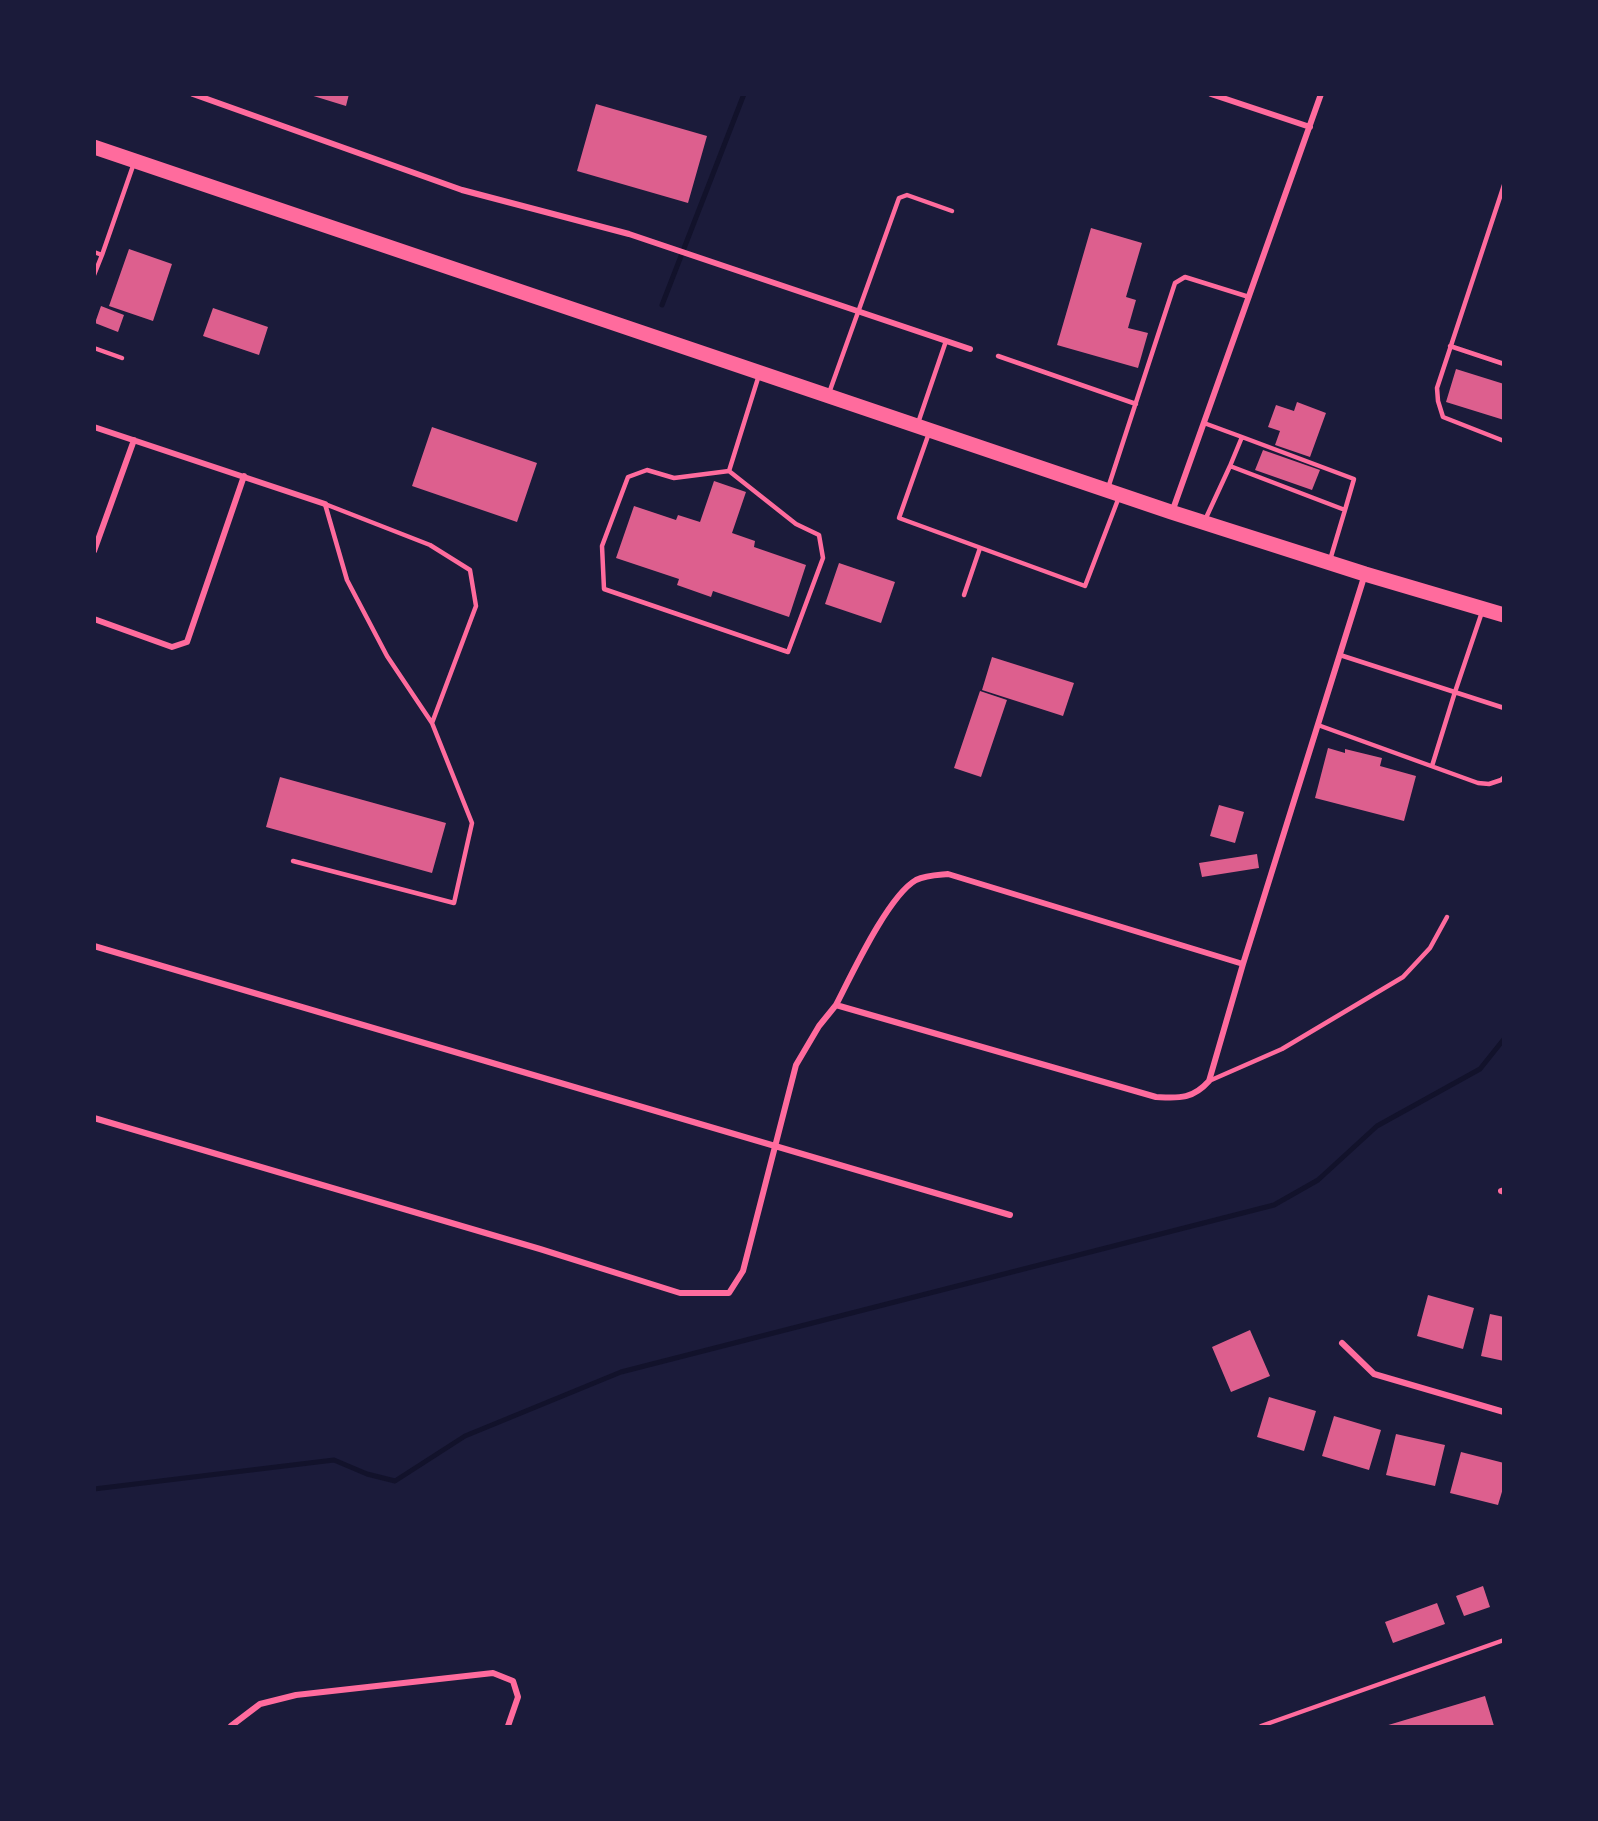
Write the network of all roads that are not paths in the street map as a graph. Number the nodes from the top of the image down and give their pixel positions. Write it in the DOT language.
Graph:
graph roads {
  1 [pos="193,94"];
  2 [pos="1211,94"];
  3 [pos="1321,94"];
  4 [pos="1310,127"];
  5 [pos="94,147"];
  6 [pos="135,161"];
  7 [pos="1503,188"];
  8 [pos="952,211"];
  9 [pos="94,252"];
  10 [pos="102,255"];
  11 [pos="94,275"];
  12 [pos="1249,297"];
  13 [pos="859,311"];
  14 [pos="946,340"];
  15 [pos="1450,346"];
  16 [pos="94,348"];
  17 [pos="970,349"];
  18 [pos="998,356"];
  19 [pos="122,358"];
  20 [pos="1503,364"];
  21 [pos="760,372"];
  22 [pos="828,395"];
  23 [pos="1136,404"];
  24 [pos="1204,423"];
  25 [pos="94,427"];
  26 [pos="924,428"];
  27 [pos="1242,437"];
  28 [pos="134,440"];
  29 [pos="1503,441"];
  30 [pos="1230,466"];
  31 [pos="729,471"];
  32 [pos="244,476"];
  33 [pos="1114,493"];
  34 [pos="325,504"];
  35 [pos="1345,510"];
  36 [pos="1172,512"];
  37 [pos="1204,522"];
  38 [pos="980,548"];
  39 [pos="94,551"];
  40 [pos="1330,562"];
  41 [pos="1365,574"];
  42 [pos="964,595"];
  43 [pos="1483,609"];
  44 [pos="1503,615"];
  45 [pos="94,619"];
  46 [pos="1340,655"];
  47 [pos="1455,692"];
  48 [pos="1503,708"];
  49 [pos="432,723"];
  50 [pos="1318,724"];
  51 [pos="1432,766"];
  52 [pos="1503,777"];
  53 [pos="293,861"];
  54 [pos="1447,917"];
  55 [pos="94,946"];
  56 [pos="1243,964"];
  57 [pos="836,1005"];
  58 [pos="1209,1081"];
  59 [pos="94,1118"];
  60 [pos="775,1148"];
  61 [pos="1010,1215"];
  62 [pos="1342,1344"];
  63 [pos="1503,1412"];
  64 [pos="1503,1640"];
  65 [pos="231,1726"];
  66 [pos="508,1726"];
  67 [pos="1261,1726"];
  1 -- 13 [label="street"];
  2 -- 4 [label="street"];
  3 -- 4 [label="street"];
  4 -- 12 [label="street"];
  5 -- 6 [label="main road"];
  6 -- 10 [label="lane"];
  6 -- 21 [label="main road"];
  7 -- 15 [label="lane"];
  8 -- 13 [label="lane"];
  9 -- 10 [label="lane"];
  10 -- 11 [label="lane"];
  12 -- 23 [label="lane"];
  12 -- 24 [label="street"];
  13 -- 14 [label="street"];
  13 -- 22 [label="lane"];
  14 -- 17 [label="street"];
  14 -- 26 [label="lane"];
  15 -- 20 [label="lane"];
  15 -- 29 [label="lane"];
  16 -- 19 [label="lane"];
  18 -- 23 [label="lane"];
  21 -- 22 [label="main road"];
  21 -- 31 [label="lane"];
  22 -- 26 [label="main road"];
  23 -- 33 [label="lane"];
  24 -- 27 [label="lane"];
  24 -- 36 [label="street"];
  25 -- 28 [label="street"];
  26 -- 33 [label="main road"];
  26 -- 38 [label="lane"];
  27 -- 30 [label="lane"];
  27 -- 35 [label="lane"];
  28 -- 32 [label="street"];
  28 -- 39 [label="street"];
  30 -- 35 [label="lane"];
  30 -- 37 [label="lane"];
  31 -- 31 [label="lane"];
  32 -- 34 [label="street"];
  32 -- 45 [label="street"];
  33 -- 36 [label="main road"];
  33 -- 38 [label="lane"];
  34 -- 49 [label="lane"];
  34 -- 49 [label="lane"];
  35 -- 40 [label="lane"];
  36 -- 37 [label="main road"];
  37 -- 40 [label="main road"];
  38 -- 42 [label="lane"];
  40 -- 41 [label="main road"];
  41 -- 43 [label="main road"];
  41 -- 46 [label="street"];
  43 -- 44 [label="main road"];
  43 -- 47 [label="lane"];
  46 -- 47 [label="lane"];
  46 -- 50 [label="street"];
  47 -- 48 [label="lane"];
  47 -- 51 [label="lane"];
  49 -- 53 [label="lane"];
  50 -- 51 [label="lane"];
  50 -- 56 [label="street"];
  51 -- 52 [label="lane"];
  54 -- 58 [label="lane"];
  55 -- 60 [label="street"];
  56 -- 57 [label="street"];
  56 -- 58 [label="street"];
  57 -- 58 [label="street"];
  57 -- 60 [label="street"];
  59 -- 60 [label="street"];
  60 -- 61 [label="street"];
  62 -- 63 [label="street"];
  64 -- 67 [label="lane"];
  65 -- 66 [label="street"];
}
